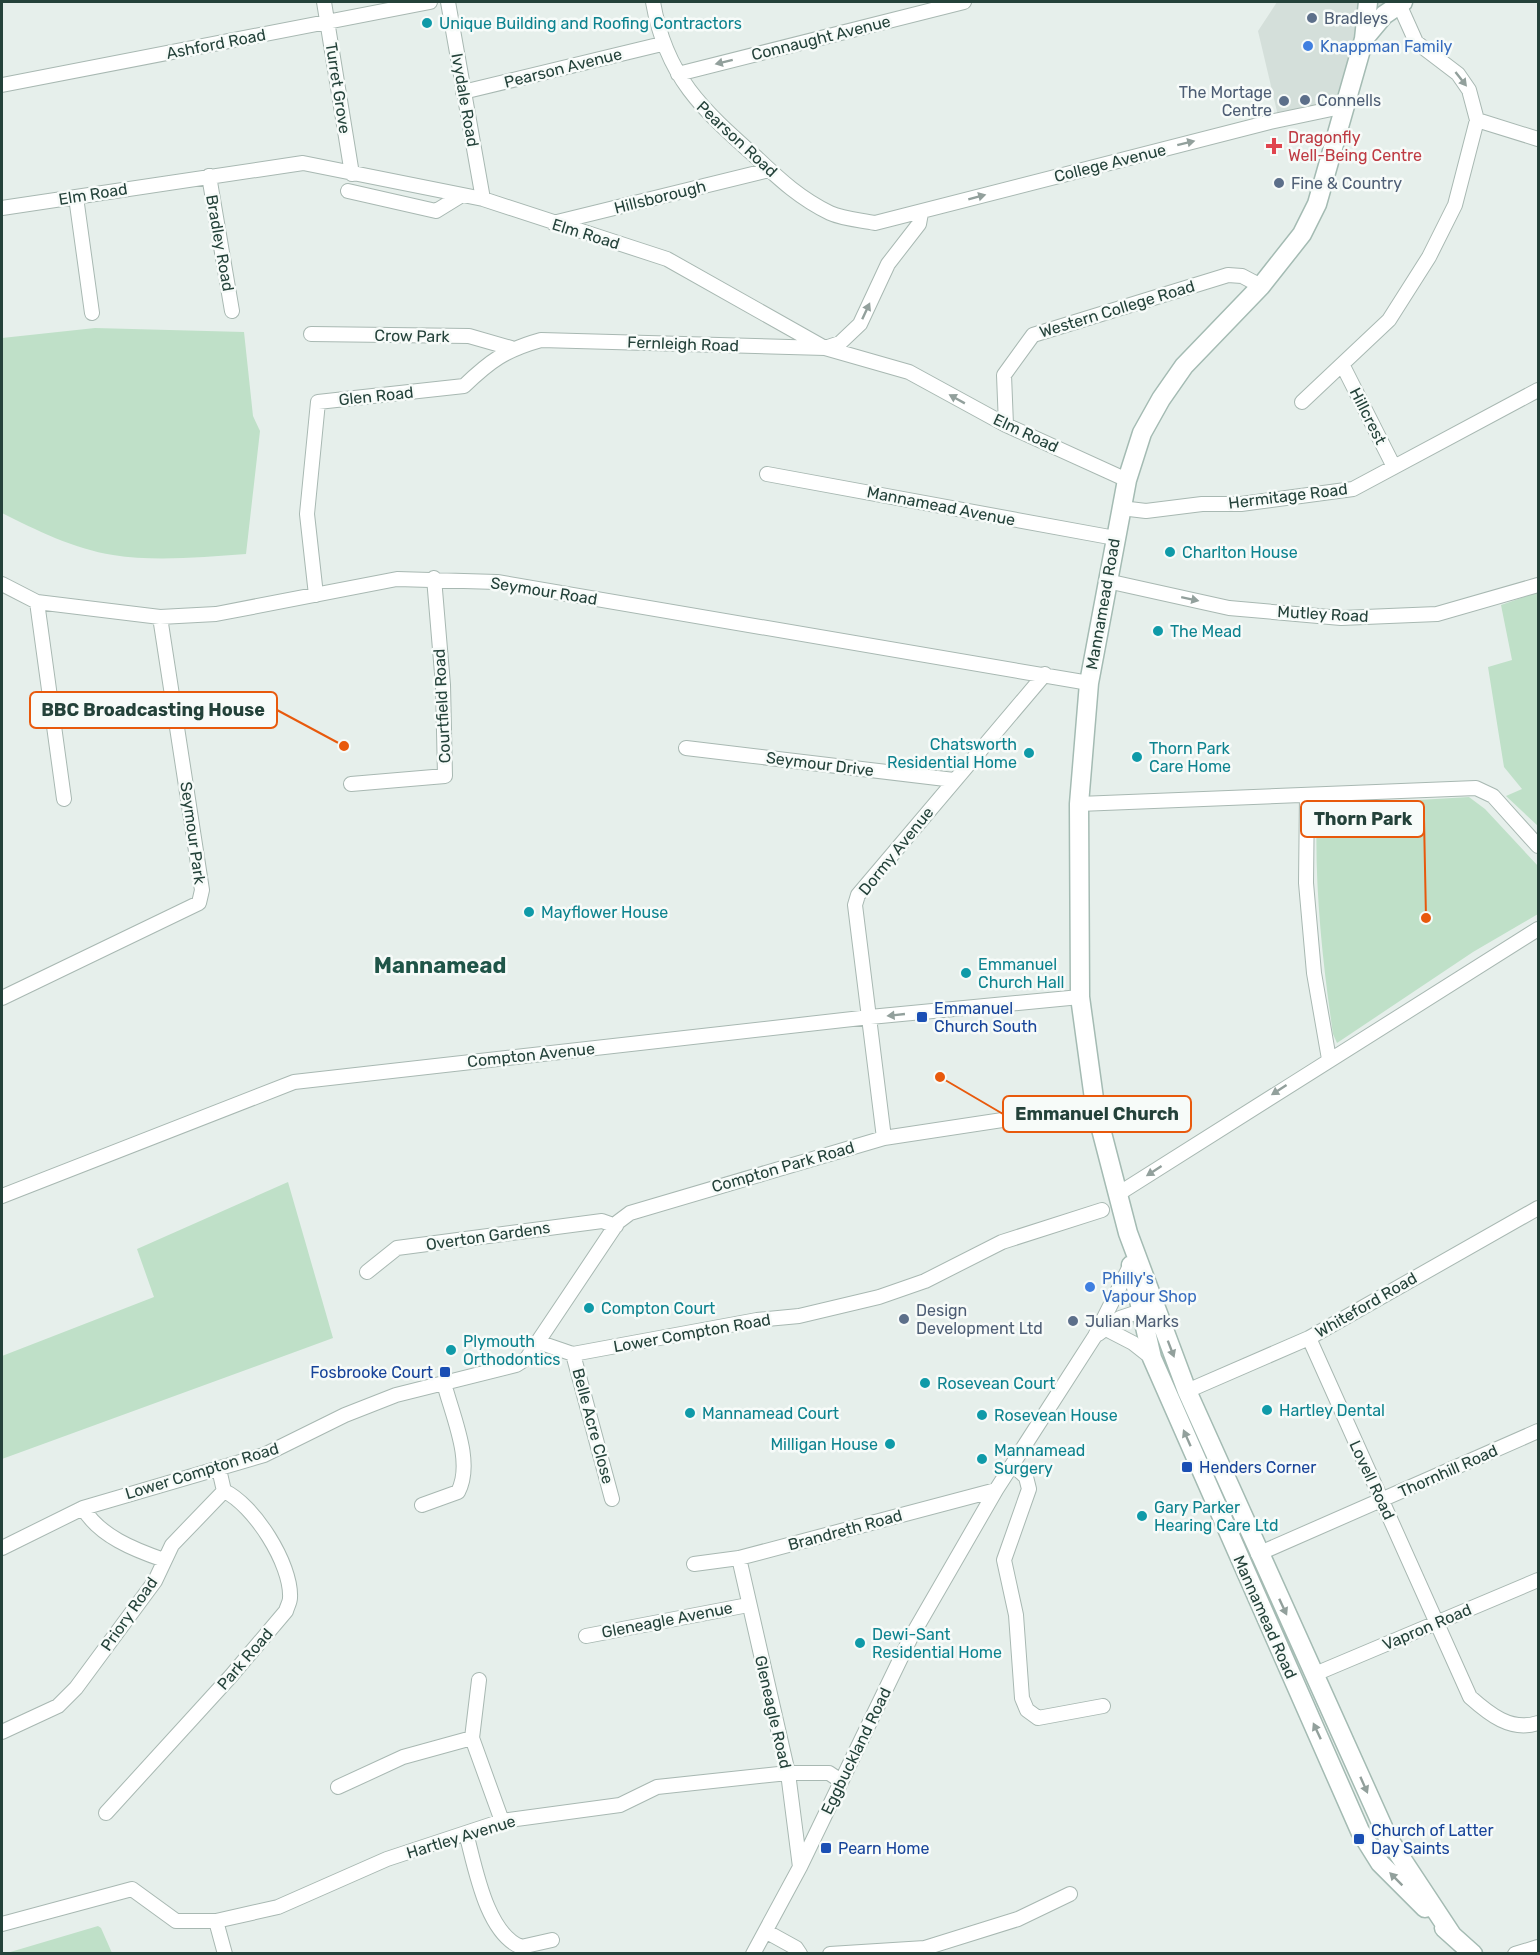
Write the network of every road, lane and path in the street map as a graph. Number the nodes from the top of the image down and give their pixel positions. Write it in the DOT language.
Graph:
graph roads {
  1 [pos="324,2"];
  2 [pos="430,2"];
  3 [pos="448,2"];
  4 [pos="653,2"];
  5 [pos="964,2"];
  6 [pos="1368,2"];
  7 [pos="1401,3"];
  8 [pos="328,23"];
  9 [pos="1364,39"];
  10 [pos="662,44"];
  11 [pos="678,74"];
  12 [pos="2,85"];
  13 [pos="463,92"];
  14 [pos="1346,106"];
  15 [pos="1477,120"];
  16 [pos="1539,139"];
  17 [pos="769,170"];
  18 [pos="352,174"];
  19 [pos="208,176"];
  20 [pos="348,191"];
  21 [pos="462,195"];
  22 [pos="76,197"];
  23 [pos="483,199"];
  24 [pos="2,208"];
  25 [pos="921,213"];
  26 [pos="551,223"];
  27 [pos="875,223"];
  28 [pos="1261,286"];
  29 [pos="232,311"];
  30 [pos="92,313"];
  31 [pos="311,334"];
  32 [pos="541,340"];
  33 [pos="511,348"];
  34 [pos="825,348"];
  35 [pos="1343,366"];
  36 [pos="1539,390"];
  37 [pos="1302,402"];
  38 [pos="1006,425"];
  39 [pos="1394,466"];
  40 [pos="767,474"];
  41 [pos="1127,480"];
  42 [pos="1121,508"];
  43 [pos="1115,538"];
  44 [pos="434,578"];
  45 [pos="1107,581"];
  46 [pos="2,584"];
  47 [pos="1539,585"];
  48 [pos="316,595"];
  49 [pos="37,602"];
  50 [pos="160,617"];
  51 [pos="1045,674"];
  52 [pos="1089,683"];
  53 [pos="686,748"];
  54 [pos="954,780"];
  55 [pos="351,784"];
  56 [pos="1307,795"];
  57 [pos="64,799"];
  58 [pos="1078,804"];
  59 [pos="1539,846"];
  60 [pos="1539,929"];
  61 [pos="1080,997"];
  62 [pos="2,998"];
  63 [pos="870,1017"];
  64 [pos="1329,1059"];
  65 [pos="1095,1106"];
  66 [pos="884,1138"];
  67 [pos="1118,1194"];
  68 [pos="2,1196"];
  69 [pos="1539,1208"];
  70 [pos="1102,1210"];
  71 [pos="616,1226"];
  72 [pos="1128,1233"];
  73 [pos="1131,1264"];
  74 [pos="367,1272"];
  75 [pos="1147,1309"];
  76 [pos="1100,1332"];
  77 [pos="1309,1338"];
  78 [pos="538,1342"];
  79 [pos="573,1354"];
  80 [pos="1152,1358"];
  81 [pos="444,1383"];
  82 [pos="1188,1391"];
  83 [pos="1539,1431"];
  84 [pos="1013,1465"];
  85 [pos="219,1469"];
  86 [pos="996,1490"];
  87 [pos="224,1491"];
  88 [pos="612,1499"];
  89 [pos="1382,1502"];
  90 [pos="422,1505"];
  91 [pos="83,1508"];
  92 [pos="2,1548"];
  93 [pos="1258,1554"];
  94 [pos="739,1558"];
  95 [pos="164,1560"];
  96 [pos="1241,1562"];
  97 [pos="694,1564"];
  98 [pos="1539,1580"];
  99 [pos="748,1605"];
  100 [pos="1436,1622"];
  101 [pos="586,1636"];
  102 [pos="1315,1674"];
  103 [pos="479,1680"];
  104 [pos="1103,1706"];
  105 [pos="1539,1723"];
  106 [pos="2,1732"];
  107 [pos="472,1738"];
  108 [pos="788,1773"];
  109 [pos="355,1779"];
  110 [pos="841,1781"];
  111 [pos="338,1787"];
  112 [pos="361,1793"];
  113 [pos="106,1813"];
  114 [pos="502,1821"];
  115 [pos="466,1833"];
  116 [pos="800,1868"];
  117 [pos="1070,1894"];
  118 [pos="216,1921"];
  119 [pos="2,1924"];
  120 [pos="767,1932"];
  121 [pos="1452,1935"];
  122 [pos="552,1940"];
  123 [pos="1539,1947"];
  124 [pos="225,1953"];
  125 [pos="753,1953"];
  126 [pos="800,1953"];
  127 [pos="830,1953"];
  128 [pos="1473,1953"];
  129 [pos="1515,1953"];
  1 -- 8 [label="street, Turret Grove"];
  2 -- 8 [label="street, Ashford Road"];
  3 -- 13 [label="street, Ivydale Road"];
  4 -- 10 [label="street, Pearson Road"];
  5 -- 11 [label="street, Connaught Avenue, one-way"];
  6 -- 9 [label="main road, Mannamead Road"];
  7 -- 9 [label="main road, Mannamead Road"];
  7 -- 15 [label="street, one-way"];
  8 -- 12 [label="street, Ashford Road"];
  8 -- 18 [label="street, Turret Grove"];
  9 -- 14 [label="main road, Mannamead Road"];
  10 -- 11 [label="street, Pearson Road"];
  10 -- 13 [label="street, Pearson Avenue"];
  11 -- 17 [label="street, Pearson Road"];
  13 -- 23 [label="street, Ivydale Road"];
  25 -- 14 [label="street, College Avenue, one-way"];
  14 -- 28 [label="main road, Mannamead Road"];
  15 -- 16 [label="street"];
  15 -- 35 [label="street"];
  17 -- 26 [label="street, Hillsborough"];
  17 -- 27 [label="street, Pearson Road"];
  18 -- 19 [label="street, Elm Road"];
  18 -- 21 [label="street, Elm Road"];
  19 -- 22 [label="street, Elm Road"];
  19 -- 29 [label="street, Bradley Road"];
  20 -- 21 [label="street"];
  21 -- 23 [label="street, Elm Road"];
  22 -- 24 [label="street, Elm Road"];
  22 -- 30 [label="street"];
  23 -- 26 [label="street, Elm Road"];
  25 -- 27 [label="street, College Avenue"];
  34 -- 25 [label="street, one-way"];
  26 -- 34 [label="street, Elm Road"];
  28 -- 38 [label="street, Western College Road"];
  28 -- 41 [label="main road, Mannamead Road"];
  31 -- 33 [label="street, Crow Park"];
  32 -- 33 [label="street, Glen Road"];
  32 -- 34 [label="street, Fernleigh Road"];
  33 -- 48 [label="street, Glen Road"];
  38 -- 34 [label="street, Elm Road, one-way"];
  35 -- 37 [label="street"];
  35 -- 39 [label="street, Hillcrest"];
  36 -- 39 [label="street, Hermitage Road"];
  38 -- 41 [label="street, Elm Road"];
  39 -- 42 [label="street, Hermitage Road"];
  40 -- 43 [label="street, Mannamead Avenue"];
  41 -- 42 [label="main road, Mannamead Road"];
  42 -- 43 [label="main road, Mannamead Road"];
  43 -- 45 [label="main road, Mannamead Road"];
  44 -- 48 [label="street, Seymour Road"];
  44 -- 51 [label="street, Seymour Road"];
  44 -- 55 [label="street, Courtfield Road"];
  45 -- 47 [label="street, Mutley Road, one-way"];
  45 -- 52 [label="main road, Mannamead Road"];
  46 -- 49 [label="street, Seymour Road"];
  48 -- 50 [label="street, Seymour Road"];
  49 -- 50 [label="street, Seymour Road"];
  49 -- 57 [label="street"];
  50 -- 62 [label="street, Seymour Park"];
  51 -- 52 [label="street, Seymour Road"];
  51 -- 54 [label="street, Dormy Avenue"];
  52 -- 58 [label="main road, Mannamead Road"];
  53 -- 54 [label="street, Seymour Drive"];
  54 -- 63 [label="street, Dormy Avenue"];
  56 -- 58 [label="street"];
  56 -- 59 [label="street"];
  56 -- 64 [label="street"];
  58 -- 61 [label="main road, Mannamead Road"];
  60 -- 64 [label="street"];
  61 -- 63 [label="street, Compton Avenue, one-way"];
  61 -- 65 [label="main road, Mannamead Road"];
  63 -- 66 [label="street, Dormy Avenue"];
  63 -- 68 [label="street, Compton Avenue"];
  64 -- 67 [label="street, one-way"];
  65 -- 66 [label="street, Compton Park Road"];
  65 -- 67 [label="main road, Mannamead Road"];
  66 -- 71 [label="street, Compton Park Road"];
  67 -- 72 [label="main road, Mannamead Road"];
  69 -- 77 [label="street, Whiteford Road"];
  70 -- 79 [label="street, Lower Compton Road"];
  71 -- 74 [label="street, Overton Gardens"];
  71 -- 78 [label="street, Compton Park Road"];
  72 -- 73 [label="main road, Mannamead Road"];
  72 -- 75 [label="main road, Mannamead Road"];
  73 -- 75 [label="main road, Mannamead Road"];
  73 -- 76 [label="street, Eggbuckland Road"];
  75 -- 76 [label="street"];
  75 -- 80 [label="main road, Mannamead Road"];
  75 -- 82 [label="main road, Mannamead Road, one-way"];
  76 -- 80 [label="street"];
  76 -- 84 [label="street, Eggbuckland Road"];
  77 -- 82 [label="street, Whiteford Road"];
  77 -- 89 [label="street, Lovell Road"];
  78 -- 79 [label="street, Lower Compton Road"];
  78 -- 81 [label="street, Lower Compton Road"];
  79 -- 88 [label="street, Belle Acre Close"];
  96 -- 80 [label="main road, Mannamead Road, one-way"];
  81 -- 85 [label="street, Lower Compton Road"];
  81 -- 90 [label="street"];
  82 -- 93 [label="main road, Mannamead Road"];
  83 -- 89 [label="street, Thornhill Road"];
  84 -- 86 [label="street, Eggbuckland Road"];
  84 -- 104 [label="street"];
  85 -- 87 [label="street"];
  85 -- 91 [label="street, Lower Compton Road"];
  86 -- 94 [label="street, Brandreth Road"];
  86 -- 110 [label="street, Eggbuckland Road"];
  87 -- 95 [label="street, Priory Road"];
  87 -- 113 [label="street, Park Road"];
  89 -- 93 [label="street, Thornhill Road"];
  89 -- 100 [label="street, Lovell Road"];
  91 -- 92 [label="street, Lower Compton Road"];
  91 -- 95 [label="street"];
  93 -- 96 [label="main road"];
  93 -- 102 [label="main road, Mannamead Road, one-way"];
  94 -- 97 [label="street, Brandreth Road"];
  94 -- 99 [label="street, Gleneagle Road"];
  95 -- 106 [label="street, Priory Road"];
  121 -- 96 [label="main road, Mannamead Road, one-way"];
  98 -- 100 [label="street, Vapron Road"];
  99 -- 101 [label="street, Gleneagle Avenue"];
  99 -- 108 [label="street, Gleneagle Road"];
  100 -- 102 [label="street, Vapron Road"];
  100 -- 105 [label="street, Lovell Road"];
  102 -- 121 [label="main road, Mannamead Road, one-way"];
  103 -- 107 [label="street"];
  107 -- 109 [label="street"];
  107 -- 114 [label="street"];
  108 -- 110 [label="street, Hartley Avenue"];
  108 -- 114 [label="street, Hartley Avenue"];
  108 -- 116 [label="street, Gleneagle Road"];
  109 -- 111 [label="street"];
  109 -- 112 [label="street"];
  110 -- 116 [label="street, Eggbuckland Road"];
  114 -- 115 [label="street, Hartley Avenue"];
  115 -- 118 [label="street, Hartley Avenue"];
  115 -- 122 [label="street"];
  116 -- 120 [label="street, Eggbuckland Road"];
  117 -- 127 [label="street"];
  118 -- 119 [label="street, Hartley Avenue"];
  118 -- 124 [label="street"];
  120 -- 125 [label="street, Eggbuckland Road"];
  120 -- 126 [label="street"];
  121 -- 128 [label="main road, Mannamead Road"];
  123 -- 129 [label="street"];
}
